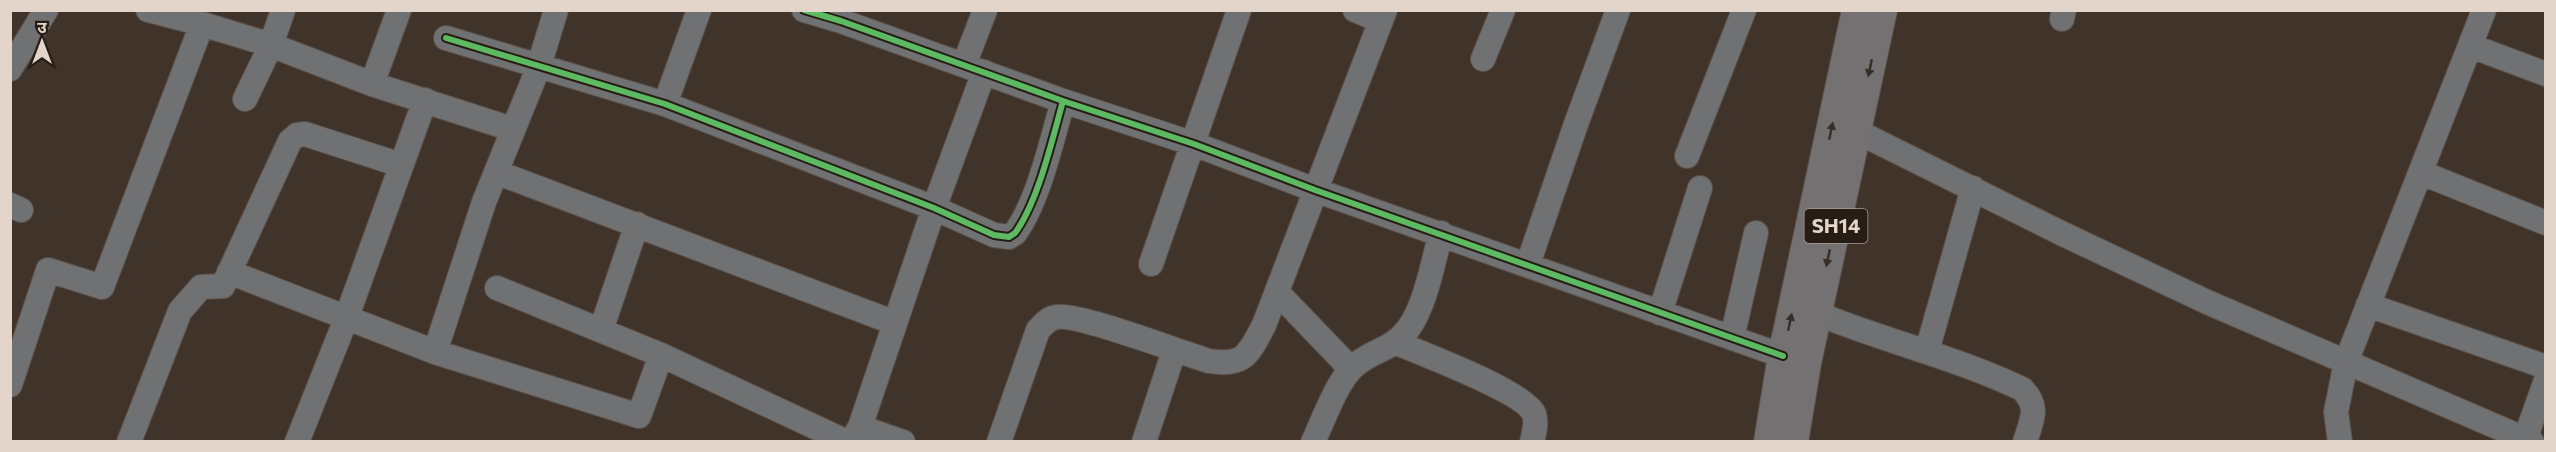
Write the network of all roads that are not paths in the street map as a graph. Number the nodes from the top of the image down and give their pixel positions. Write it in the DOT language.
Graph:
graph roads {
  1 [pos="46,10"];
  2 [pos="283,10"];
  3 [pos="399,10"];
  4 [pos="556,10"];
  5 [pos="699,10"];
  6 [pos="804,10"];
  7 [pos="985,10"];
  8 [pos="1239,10"];
  9 [pos="1355,10"];
  10 [pos="1503,10"];
  11 [pos="1618,10"];
  12 [pos="1744,10"];
  13 [pos="1857,10"];
  14 [pos="1882,10"];
  15 [pos="2484,10"];
  16 [pos="154,11"];
  17 [pos="843,16"];
  18 [pos="1383,16"];
  19 [pos="202,24"];
  20 [pos="446,38"];
  21 [pos="271,45"];
  22 [pos="2471,46"];
  23 [pos="1483,59"];
  24 [pos="539,66"];
  25 [pos="974,68"];
  26 [pos="10,69"];
  27 [pos="2546,74"];
  28 [pos="372,84"];
  29 [pos="245,99"];
  30 [pos="425,100"];
  31 [pos="1063,101"];
  32 [pos="664,104"];
  33 [pos="512,129"];
  34 [pos="1856,131"];
  35 [pos="1194,144"];
  36 [pos="1687,156"];
  37 [pos="401,165"];
  38 [pos="496,172"];
  39 [pos="2422,173"];
  40 [pos="1700,188"];
  41 [pos="1973,188"];
  42 [pos="1316,190"];
  43 [pos="934,208"];
  44 [pos="2546,223"];
  45 [pos="637,224"];
  46 [pos="1442,233"];
  47 [pos="1756,233"];
  48 [pos="1151,264"];
  49 [pos="1528,264"];
  50 [pos="229,272"];
  51 [pos="497,288"];
  52 [pos="1277,291"];
  53 [pos="2368,305"];
  54 [pos="1660,313"];
  55 [pos="1816,313"];
  56 [pos="346,319"];
  57 [pos="895,323"];
  58 [pos="601,330"];
  59 [pos="1732,338"];
  60 [pos="1397,343"];
  61 [pos="17,345"];
  62 [pos="1174,351"];
  63 [pos="1927,351"];
  64 [pos="435,352"];
  65 [pos="661,355"];
  66 [pos="1783,356"];
  67 [pos="2346,362"];
  68 [pos="2546,367"];
  69 [pos="1350,369"];
  70 [pos="2546,380"];
  71 [pos="10,386"];
  72 [pos="852,437"];
  73 [pos="129,441"];
  74 [pos="297,441"];
  75 [pos="903,441"];
  76 [pos="999,441"];
  77 [pos="1144,441"];
  78 [pos="1313,441"];
  79 [pos="1532,441"];
  80 [pos="1769,441"];
  81 [pos="1793,441"];
  82 [pos="2025,441"];
  83 [pos="2341,441"];
  84 [pos="2527,441"];
  1 -- 26 [label="street"];
  2 -- 21 [label="street"];
  3 -- 28 [label="street"];
  4 -- 24 [label="street"];
  5 -- 32 [label="street"];
  6 -- 17 [label="street"];
  7 -- 25 [label="street"];
  8 -- 35 [label="street"];
  9 -- 18 [label="street"];
  10 -- 23 [label="street"];
  11 -- 49 [label="street"];
  12 -- 36 [label="street"];
  66 -- 13 [label="main road, SH14, one-way"];
  14 -- 34 [label="main road, SH14, one-way"];
  15 -- 22 [label="street"];
  16 -- 19 [label="street"];
  17 -- 25 [label="street"];
  18 -- 42 [label="street"];
  19 -- 21 [label="street"];
  19 -- 61 [label="street"];
  20 -- 24 [label="street"];
  21 -- 28 [label="street"];
  21 -- 29 [label="street"];
  22 -- 27 [label="street"];
  22 -- 39 [label="street"];
  24 -- 32 [label="street"];
  24 -- 33 [label="street"];
  25 -- 31 [label="street"];
  25 -- 43 [label="street"];
  28 -- 30 [label="street"];
  30 -- 33 [label="street"];
  30 -- 37 [label="street"];
  31 -- 35 [label="street"];
  31 -- 43 [label="street"];
  32 -- 43 [label="street"];
  33 -- 38 [label="street"];
  34 -- 41 [label="street"];
  34 -- 55 [label="main road, SH14, one-way"];
  35 -- 42 [label="street"];
  35 -- 48 [label="street"];
  37 -- 50 [label="street"];
  37 -- 56 [label="street"];
  38 -- 45 [label="street"];
  38 -- 64 [label="street"];
  39 -- 44 [label="street"];
  39 -- 53 [label="street"];
  40 -- 54 [label="street"];
  41 -- 63 [label="street"];
  41 -- 67 [label="street"];
  42 -- 46 [label="street"];
  42 -- 52 [label="street"];
  43 -- 57 [label="street"];
  45 -- 57 [label="street"];
  45 -- 58 [label="street"];
  46 -- 49 [label="street"];
  46 -- 60 [label="street"];
  47 -- 59 [label="street"];
  49 -- 54 [label="street"];
  50 -- 56 [label="street"];
  50 -- 73 [label="street"];
  51 -- 58 [label="street"];
  52 -- 62 [label="street"];
  52 -- 69 [label="street"];
  53 -- 67 [label="street"];
  53 -- 68 [label="street"];
  54 -- 59 [label="street"];
  55 -- 63 [label="street"];
  55 -- 81 [label="main road, SH14"];
  56 -- 64 [label="street"];
  56 -- 74 [label="street"];
  57 -- 72 [label="street"];
  58 -- 65 [label="street"];
  59 -- 66 [label="street"];
  60 -- 69 [label="street"];
  60 -- 79 [label="street"];
  61 -- 71 [label="street"];
  62 -- 76 [label="street"];
  62 -- 77 [label="street"];
  63 -- 82 [label="street"];
  64 -- 65 [label="street"];
  65 -- 72 [label="street"];
  66 -- 80 [label="main road, SH14"];
  67 -- 83 [label="street"];
  67 -- 84 [label="street"];
  69 -- 78 [label="street"];
  70 -- 84 [label="street"];
  72 -- 75 [label="street"];
}
